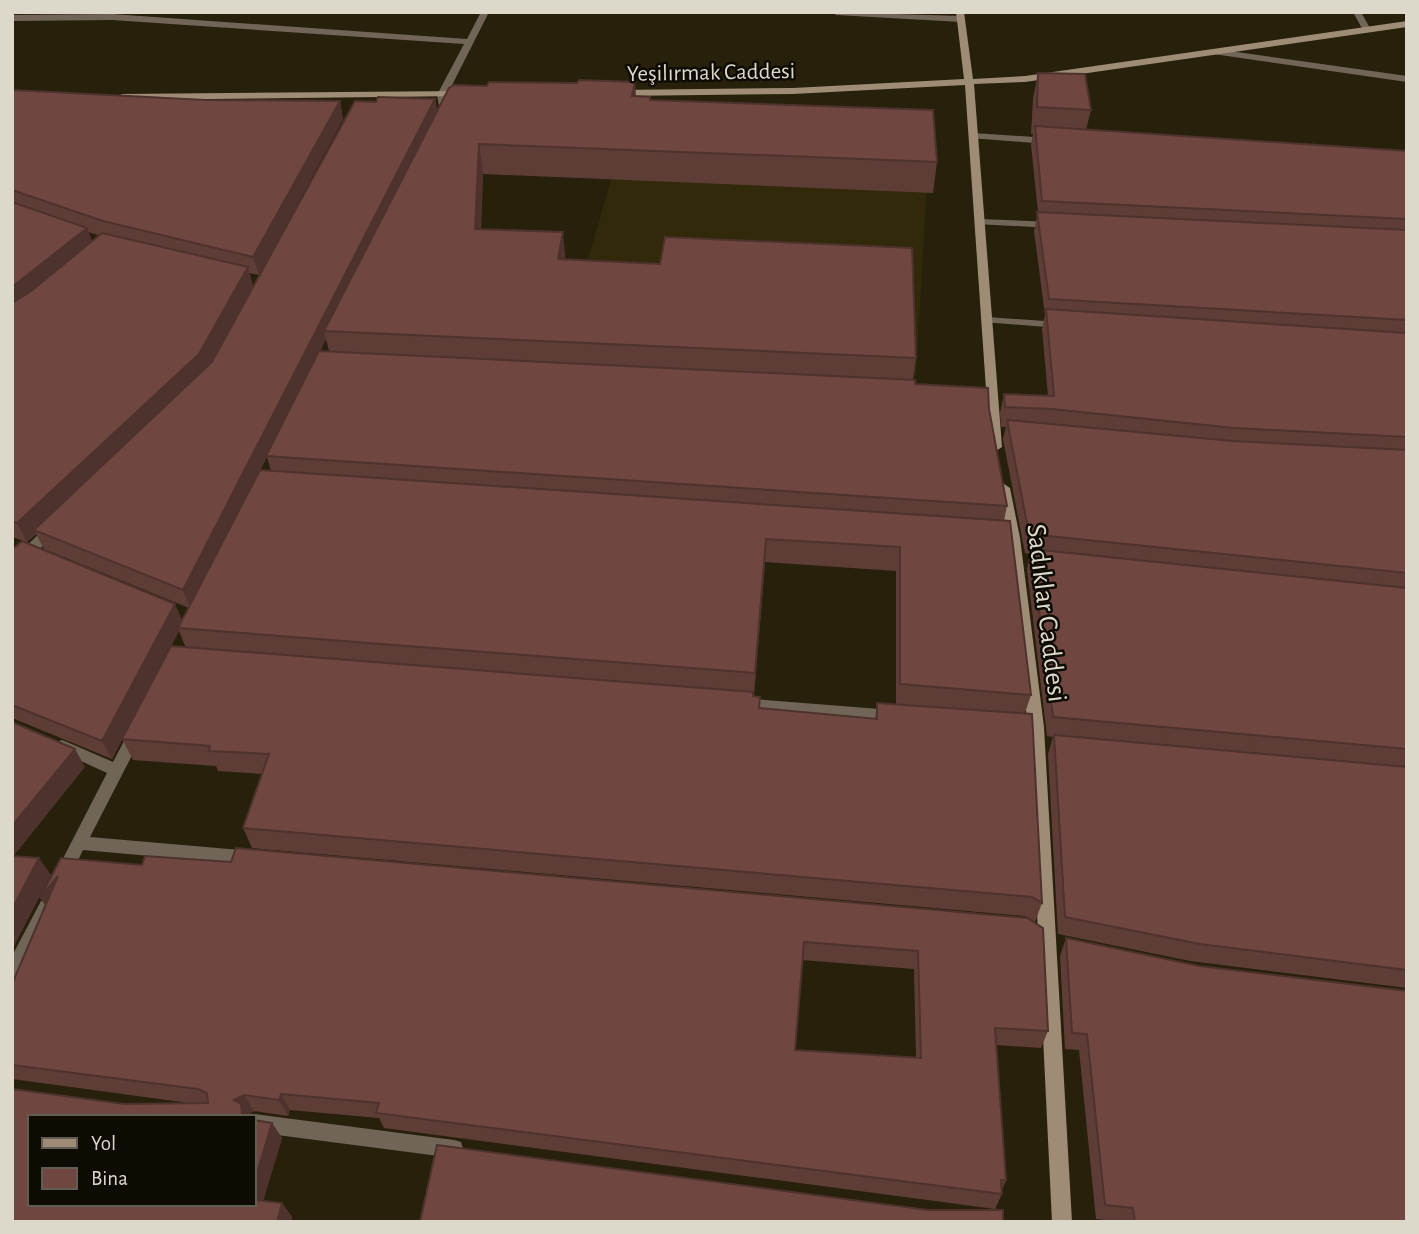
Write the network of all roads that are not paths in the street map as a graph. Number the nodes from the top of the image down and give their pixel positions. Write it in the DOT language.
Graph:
graph roads {
  1 [pos="174,12"];
  2 [pos="485,12"];
  3 [pos="836,12"];
  4 [pos="1357,12"];
  5 [pos="961,16"];
  6 [pos="12,18"];
  7 [pos="166,20"];
  8 [pos="1407,24"];
  9 [pos="1367,30"];
  10 [pos="470,42"];
  11 [pos="1216,52"];
  12 [pos="1407,79"];
  13 [pos="969,82"];
  14 [pos="604,93"];
  15 [pos="442,94"];
  16 [pos="469,94"];
  17 [pos="364,96"];
  18 [pos="107,97"];
  19 [pos="358,107"];
  20 [pos="440,130"];
  21 [pos="973,136"];
  22 [pos="1054,141"];
  23 [pos="980,222"];
  24 [pos="1067,225"];
  25 [pos="987,320"];
  26 [pos="1069,325"];
  27 [pos="60,522"];
  28 [pos="12,544"];
  29 [pos="36,553"];
  30 [pos="12,568"];
  31 [pos="730,703"];
  32 [pos="911,717"];
  33 [pos="142,721"];
  34 [pos="47,740"];
  35 [pos="115,770"];
  36 [pos="79,843"];
  37 [pos="274,860"];
  38 [pos="1025,927"];
  39 [pos="1053,944"];
  40 [pos="12,974"];
  41 [pos="256,1123"];
  42 [pos="474,1152"];
  43 [pos="1062,1222"];
  1 -- 7 [label="street"];
  2 -- 10 [label="street"];
  3 -- 5 [label="street"];
  4 -- 9 [label="street"];
  5 -- 13 [label="main road, Sadıklar Caddesi"];
  6 -- 7 [label="street"];
  7 -- 10 [label="street"];
  8 -- 9 [label="main road, Yeşilırmak Caddesi"];
  9 -- 11 [label="main road, Yeşilırmak Caddesi"];
  10 -- 15 [label="street"];
  11 -- 12 [label="street"];
  11 -- 13 [label="main road, Yeşilırmak Caddesi"];
  13 -- 14 [label="main road, Yeşilırmak Caddesi"];
  13 -- 21 [label="main road, Sadıklar Caddesi"];
  15 -- 16 [label="main road"];
  15 -- 17 [label="main road"];
  15 -- 20 [label="street"];
  17 -- 18 [label="main road"];
  17 -- 19 [label="street"];
  21 -- 22 [label="street"];
  21 -- 23 [label="main road, Sadıklar Caddesi"];
  23 -- 24 [label="street"];
  23 -- 25 [label="main road, Sadıklar Caddesi"];
  25 -- 26 [label="street"];
  25 -- 39 [label="main road, Sadıklar Caddesi"];
  27 -- 29 [label="street"];
  28 -- 29 [label="street"];
  29 -- 30 [label="street"];
  31 -- 32 [label="street"];
  33 -- 35 [label="street"];
  34 -- 35 [label="street"];
  35 -- 36 [label="street"];
  36 -- 37 [label="street"];
  36 -- 40 [label="street"];
  38 -- 39 [label="street"];
  39 -- 43 [label="main road, Sadıklar Caddesi"];
  41 -- 42 [label="street"];
}
